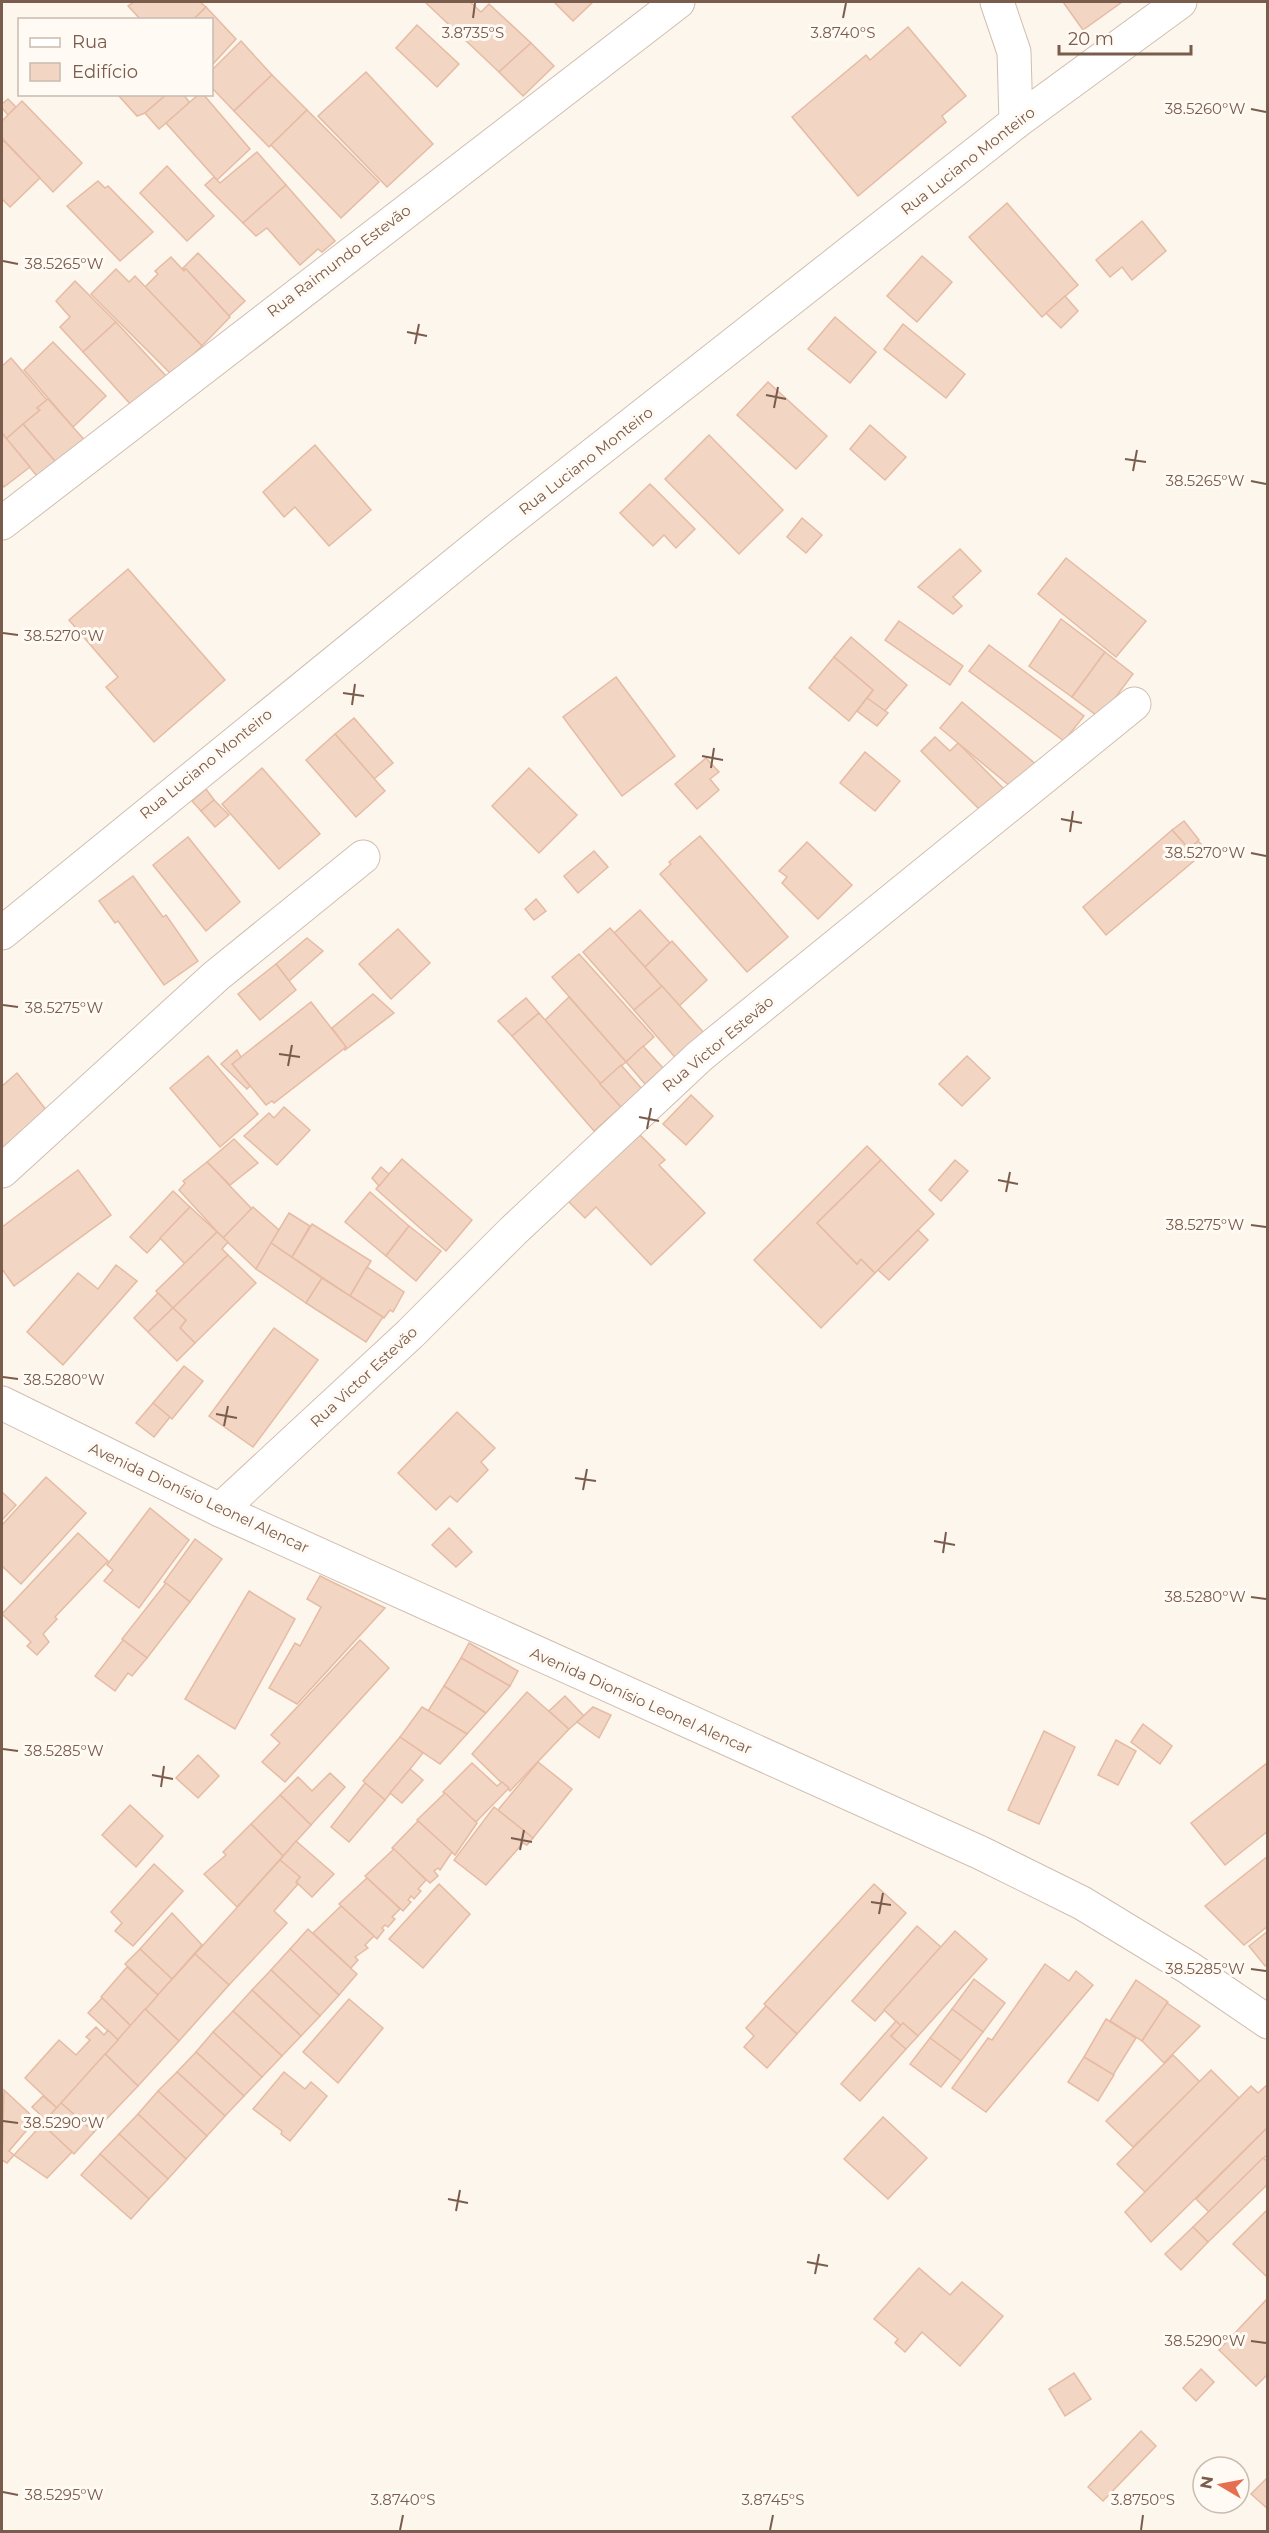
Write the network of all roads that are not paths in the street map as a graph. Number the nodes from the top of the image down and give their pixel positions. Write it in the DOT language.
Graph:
graph roads {
  1 [pos="678,2"];
  2 [pos="997,2"];
  3 [pos="1180,2"];
  4 [pos="1016,122"];
  5 [pos="2,523"];
  6 [pos="1134,704"];
  7 [pos="363,857"];
  8 [pos="2,933"];
  9 [pos="2,1171"];
  10 [pos="3,1407"];
  11 [pos="220,1510"];
  12 [pos="1268,2022"];
  1 -- 5 [label="street, Rua Raimundo Estevão"];
  2 -- 4 [label="street"];
  3 -- 4 [label="street, Rua Luciano Monteiro"];
  4 -- 8 [label="street, Rua Luciano Monteiro"];
  6 -- 11 [label="street, Rua Victor Estevão"];
  7 -- 9 [label="street"];
  10 -- 11 [label="street, Avenida Dionísio Leonel Alencar"];
  11 -- 12 [label="street, Avenida Dionísio Leonel Alencar"];
}
